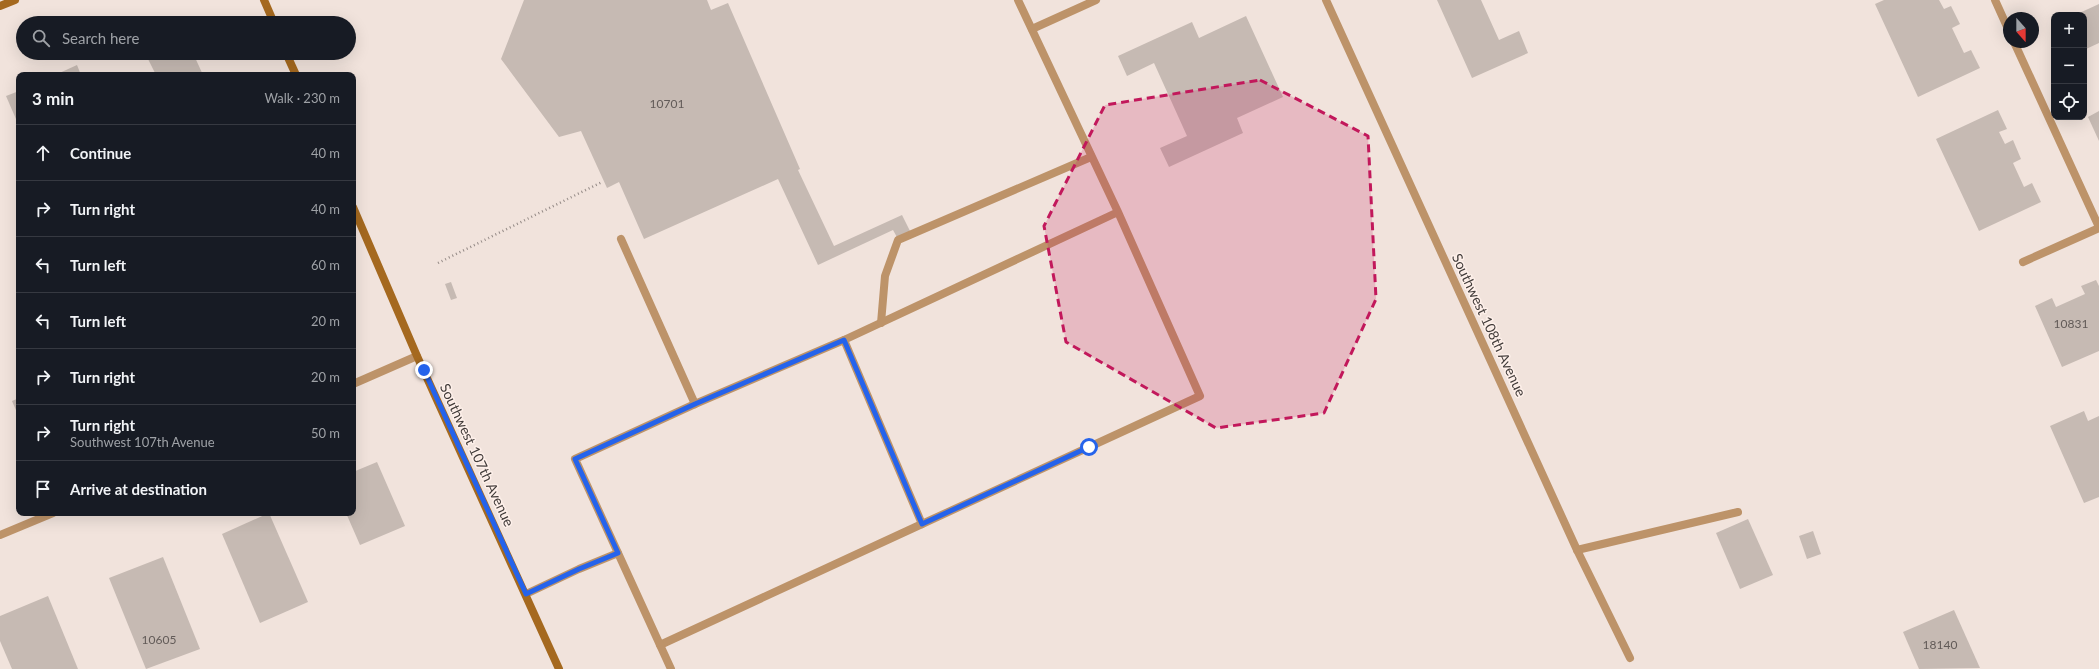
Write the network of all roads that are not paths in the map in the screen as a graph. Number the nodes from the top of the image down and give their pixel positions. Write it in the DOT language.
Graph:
graph roads {
  1 [pos="15,0"];
  2 [pos="264,0"];
  3 [pos="1018,0"];
  4 [pos="1096,0"];
  5 [pos="1326,0"];
  6 [pos="1995,0"];
  7 [pos="0,6"];
  8 [pos="271,16"];
  9 [pos="2003,18"];
  10 [pos="1032,29"];
  11 [pos="2017,48"];
  12 [pos="289,60"];
  13 [pos="295,72"];
  14 [pos="1092,158"];
  15 [pos="1118,212"];
  16 [pos="356,215"];
  17 [pos="2099,227"];
  18 [pos="621,239"];
  19 [pos="2023,262"];
  20 [pos="881,324"];
  21 [pos="844,340"];
  22 [pos="417,356"];
  23 [pos="356,383"];
  24 [pos="695,404"];
  25 [pos="1738,512"];
  26 [pos="46,516"];
  27 [pos="922,524"];
  28 [pos="0,535"];
  29 [pos="1577,550"];
  30 [pos="618,553"];
  31 [pos="526,594"];
  32 [pos="660,645"];
  33 [pos="1630,658"];
  34 [pos="559,669"];
  35 [pos="671,669"];
  1 -- 7 [label="street"];
  2 -- 8 [label="street"];
  3 -- 10 [label="street"];
  4 -- 10 [label="street"];
  5 -- 29 [label="street, Southwest 108th Avenue"];
  6 -- 9 [label="street"];
  10 -- 14 [label="street"];
  11 -- 17 [label="street"];
  12 -- 13 [label="street"];
  14 -- 15 [label="street"];
  14 -- 20 [label="street"];
  15 -- 20 [label="street"];
  15 -- 27 [label="street"];
  16 -- 22 [label="street, Southwest 107th Avenue"];
  17 -- 19 [label="street"];
  18 -- 24 [label="street"];
  20 -- 21 [label="street"];
  21 -- 24 [label="street"];
  21 -- 27 [label="street"];
  22 -- 23 [label="street"];
  22 -- 31 [label="street, Southwest 107th Avenue"];
  24 -- 30 [label="street"];
  25 -- 29 [label="street"];
  26 -- 28 [label="street"];
  27 -- 32 [label="street"];
  29 -- 33 [label="street, Southwest 108th Avenue"];
  30 -- 31 [label="street"];
  30 -- 32 [label="street"];
  31 -- 34 [label="street, Southwest 107th Avenue"];
  32 -- 35 [label="street"];
}
